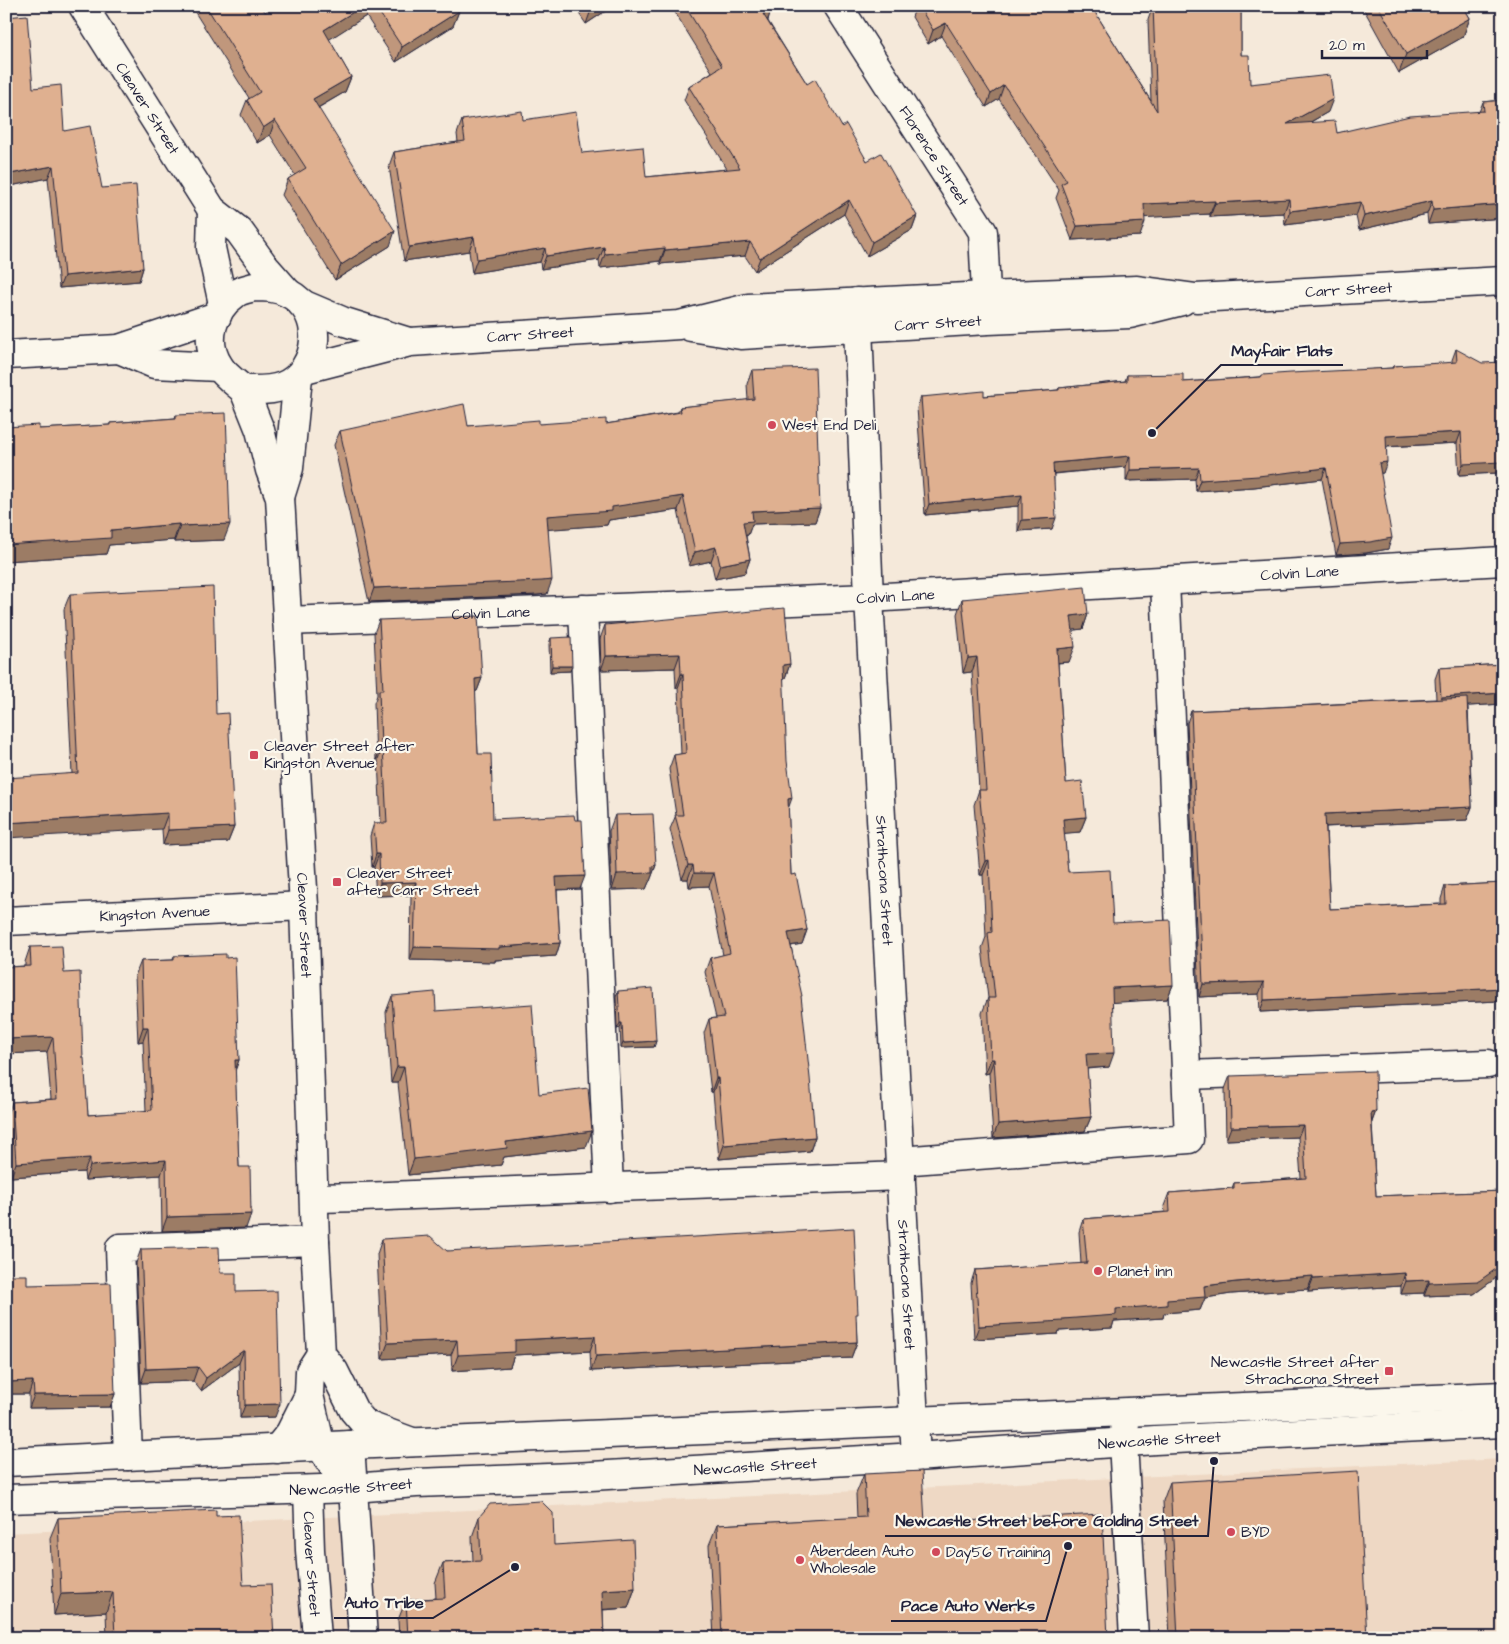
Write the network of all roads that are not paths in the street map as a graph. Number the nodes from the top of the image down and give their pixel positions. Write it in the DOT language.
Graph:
graph roads {
  1 [pos="83,6"];
  2 [pos="838,6"];
  3 [pos="212,210"];
  4 [pos="1503,281"];
  5 [pos="295,298"];
  6 [pos="987,308"];
  7 [pos="220,310"];
  8 [pos="857,315"];
  9 [pos="410,342"];
  10 [pos="119,349"];
  11 [pos="6,354"];
  12 [pos="219,368"];
  13 [pos="301,373"];
  14 [pos="244,390"];
  15 [pos="280,498"];
  16 [pos="1503,561"];
  17 [pos="1165,581"];
  18 [pos="869,598"];
  19 [pos="583,609"];
  20 [pos="287,621"];
  21 [pos="304,906"];
  22 [pos="6,921"];
  23 [pos="1488,1064"];
  24 [pos="1186,1076"];
  25 [pos="900,1168"];
  26 [pos="609,1188"];
  27 [pos="315,1198"];
  28 [pos="316,1241"];
  29 [pos="321,1354"];
  30 [pos="309,1395"];
  31 [pos="1503,1396"];
  32 [pos="1126,1413"];
  33 [pos="914,1421"];
  34 [pos="1503,1423"];
  35 [pos="412,1442"];
  36 [pos="1123,1442"];
  37 [pos="350,1445"];
  38 [pos="321,1447"];
  39 [pos="277,1449"];
  40 [pos="128,1456"];
  41 [pos="916,1458"];
  42 [pos="6,1462"];
  43 [pos="353,1488"];
  44 [pos="308,1490"];
  45 [pos="6,1499"];
  46 [pos="317,1638"];
  47 [pos="363,1638"];
  48 [pos="1134,1638"];
  1 -- 3 [label="street, Cleaver Street"];
  2 -- 6 [label="street, Florence Street"];
  3 -- 5 [label="street"];
  3 -- 7 [label="street"];
  4 -- 6 [label="street, Carr Street"];
  5 -- 7 [label="street"];
  5 -- 9 [label="street, Carr Street"];
  5 -- 13 [label="street"];
  6 -- 8 [label="street, Carr Street"];
  7 -- 10 [label="street"];
  7 -- 12 [label="street"];
  8 -- 9 [label="street, Carr Street"];
  8 -- 18 [label="street, Strathcona Street"];
  9 -- 13 [label="street, Carr Street"];
  10 -- 11 [label="street"];
  10 -- 12 [label="street"];
  12 -- 14 [label="street"];
  13 -- 14 [label="street"];
  13 -- 15 [label="street"];
  14 -- 15 [label="street"];
  15 -- 20 [label="street, Cleaver Street"];
  16 -- 17 [label="street, Colvin Lane"];
  17 -- 18 [label="street, Colvin Lane"];
  17 -- 24 [label="street"];
  18 -- 19 [label="street, Colvin Lane"];
  18 -- 25 [label="street, Strathcona Street"];
  19 -- 20 [label="street, Colvin Lane"];
  19 -- 26 [label="street"];
  20 -- 21 [label="street, Cleaver Street"];
  21 -- 22 [label="street, Kingston Avenue"];
  21 -- 27 [label="street, Cleaver Street"];
  23 -- 24 [label="street"];
  24 -- 25 [label="street"];
  25 -- 26 [label="street"];
  25 -- 33 [label="street, Strathcona Street"];
  26 -- 27 [label="street"];
  27 -- 28 [label="street, Cleaver Street"];
  28 -- 29 [label="street, Cleaver Street"];
  28 -- 40 [label="street"];
  29 -- 30 [label="street, Cleaver Street"];
  29 -- 35 [label="street"];
  30 -- 38 [label="street, Cleaver Street"];
  30 -- 39 [label="street, Cleaver Street"];
  31 -- 32 [label="street, Newcastle Street"];
  32 -- 33 [label="street, Newcastle Street"];
  32 -- 36 [label="street"];
  33 -- 35 [label="street, Newcastle Street"];
  33 -- 41 [label="street, Strathcona Street"];
  34 -- 36 [label="street, Newcastle Street"];
  35 -- 37 [label="street, Newcastle Street"];
  36 -- 41 [label="street, Newcastle Street"];
  36 -- 48 [label="street"];
  37 -- 38 [label="street, Newcastle Street"];
  37 -- 43 [label="street"];
  38 -- 39 [label="street, Newcastle Street"];
  38 -- 43 [label="street, Cleaver Street"];
  39 -- 40 [label="street, Newcastle Street"];
  40 -- 42 [label="street, Newcastle Street"];
  41 -- 43 [label="street, Newcastle Street"];
  43 -- 44 [label="street, Newcastle Street"];
  43 -- 47 [label="street"];
  44 -- 45 [label="street, Newcastle Street"];
  44 -- 46 [label="street, Cleaver Street"];
}
